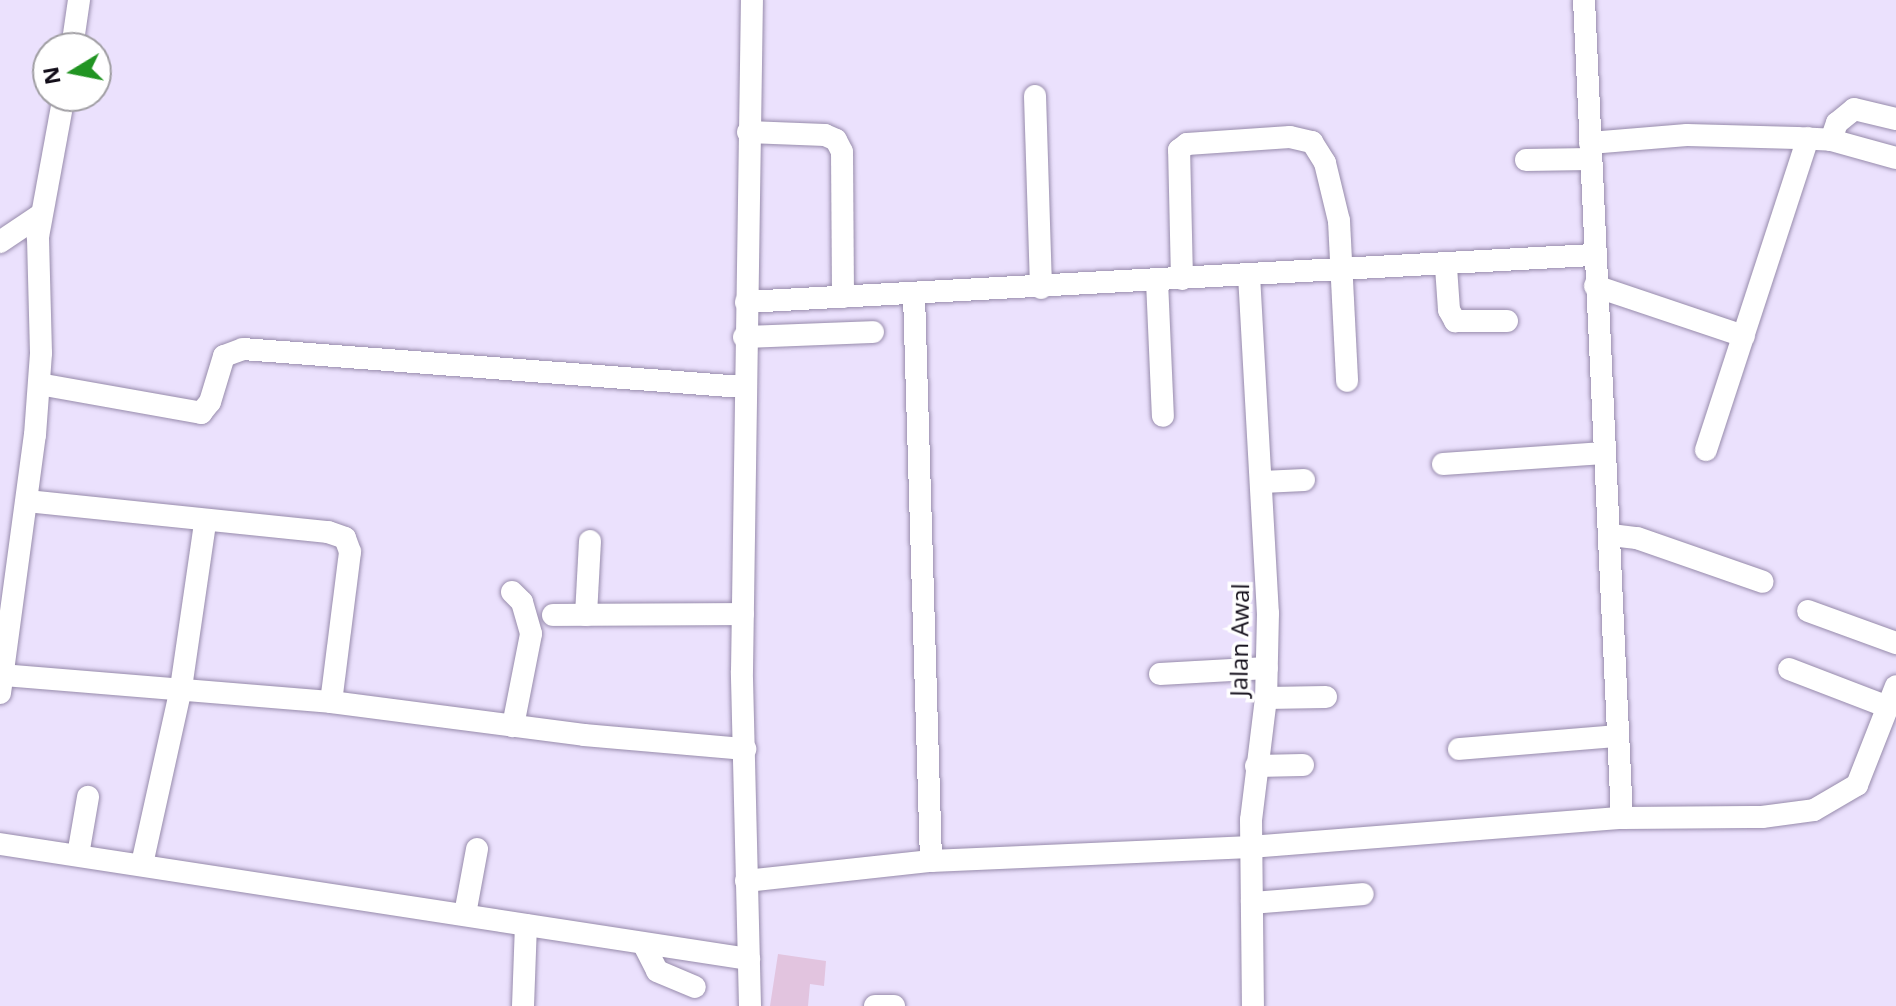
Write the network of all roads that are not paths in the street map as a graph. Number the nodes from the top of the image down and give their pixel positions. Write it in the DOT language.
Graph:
graph roads {
  1 [pos="79,0"];
  2 [pos="752,0"];
  3 [pos="1584,0"];
  4 [pos="74,32"];
  5 [pos="1035,96"];
  6 [pos="61,112"];
  7 [pos="1896,119"];
  8 [pos="748,132"];
  9 [pos="1808,138"];
  10 [pos="1831,140"];
  11 [pos="1590,151"];
  12 [pos="1896,158"];
  13 [pos="1526,160"];
  14 [pos="39,226"];
  15 [pos="0,242"];
  16 [pos="1593,255"];
  17 [pos="1446,267"];
  18 [pos="1342,270"];
  19 [pos="1249,275"];
  20 [pos="1182,279"];
  21 [pos="1157,281"];
  22 [pos="1595,286"];
  23 [pos="1041,288"];
  24 [pos="914,295"];
  25 [pos="843,297"];
  26 [pos="746,302"];
  27 [pos="1507,321"];
  28 [pos="873,332"];
  29 [pos="1744,336"];
  30 [pos="744,337"];
  31 [pos="1347,381"];
  32 [pos="39,384"];
  33 [pos="743,387"];
  34 [pos="1163,416"];
  35 [pos="1706,450"];
  36 [pos="1604,453"];
  37 [pos="1443,464"];
  38 [pos="1304,480"];
  39 [pos="1263,482"];
  40 [pos="27,501"];
  41 [pos="205,523"];
  42 [pos="1611,535"];
  43 [pos="590,541"];
  44 [pos="1763,582"];
  45 [pos="512,592"];
  46 [pos="8,593"];
  47 [pos="1808,611"];
  48 [pos="743,614"];
  49 [pos="553,615"];
  50 [pos="586,615"];
  51 [pos="1896,643"];
  52 [pos="1267,668"];
  53 [pos="1789,669"];
  54 [pos="1160,674"];
  55 [pos="2,684"];
  56 [pos="1896,686"];
  57 [pos="181,688"];
  58 [pos="1326,697"];
  59 [pos="1266,698"];
  60 [pos="331,702"];
  61 [pos="1888,707"];
  62 [pos="513,726"];
  63 [pos="1616,736"];
  64 [pos="745,749"];
  65 [pos="1459,749"];
  66 [pos="1303,765"];
  67 [pos="1256,766"];
  68 [pos="88,797"];
  69 [pos="1622,818"];
  70 [pos="0,844"];
  71 [pos="1250,847"];
  72 [pos="477,849"];
  73 [pos="931,852"];
  74 [pos="78,855"];
  75 [pos="142,864"];
  76 [pos="746,868"];
  77 [pos="1363,894"];
  78 [pos="1252,903"];
  79 [pos="465,914"];
  80 [pos="526,925"];
  81 [pos="644,945"];
  82 [pos="736,959"];
  83 [pos="695,987"];
  84 [pos="523,1006"];
  85 [pos="750,1006"];
  86 [pos="875,1006"];
  87 [pos="894,1006"];
  88 [pos="1253,1006"];
  1 -- 4 [label="street"];
  2 -- 8 [label="street"];
  3 -- 11 [label="street"];
  5 -- 23 [label="street"];
  6 -- 14 [label="street"];
  7 -- 10 [label="street"];
  8 -- 25 [label="street"];
  8 -- 26 [label="street"];
  9 -- 10 [label="street"];
  9 -- 11 [label="street"];
  9 -- 29 [label="street"];
  10 -- 12 [label="street"];
  11 -- 13 [label="street"];
  11 -- 16 [label="street"];
  14 -- 15 [label="street"];
  14 -- 32 [label="street"];
  16 -- 17 [label="street"];
  16 -- 22 [label="street"];
  17 -- 18 [label="street"];
  17 -- 27 [label="street"];
  18 -- 19 [label="street"];
  18 -- 20 [label="street"];
  18 -- 31 [label="street"];
  19 -- 20 [label="street"];
  19 -- 39 [label="street, Jalan Awal"];
  20 -- 21 [label="street"];
  21 -- 23 [label="street"];
  21 -- 34 [label="street"];
  22 -- 29 [label="street"];
  22 -- 36 [label="street"];
  23 -- 24 [label="street"];
  24 -- 25 [label="street"];
  24 -- 73 [label="street"];
  25 -- 26 [label="street"];
  26 -- 30 [label="street"];
  28 -- 30 [label="street"];
  29 -- 35 [label="street"];
  30 -- 33 [label="street"];
  32 -- 33 [label="street"];
  32 -- 40 [label="street"];
  33 -- 48 [label="street"];
  36 -- 37 [label="street"];
  36 -- 42 [label="street"];
  38 -- 39 [label="street"];
  39 -- 52 [label="street, Jalan Awal"];
  40 -- 41 [label="street"];
  40 -- 46 [label="street"];
  41 -- 57 [label="street"];
  41 -- 60 [label="street"];
  42 -- 44 [label="street"];
  42 -- 63 [label="street"];
  43 -- 50 [label="street"];
  45 -- 62 [label="street"];
  46 -- 55 [label="street"];
  47 -- 51 [label="street"];
  48 -- 50 [label="street"];
  48 -- 64 [label="street"];
  49 -- 50 [label="street"];
  52 -- 54 [label="street"];
  52 -- 59 [label="street, Jalan Awal"];
  53 -- 61 [label="street"];
  55 -- 57 [label="street"];
  56 -- 61 [label="street"];
  57 -- 60 [label="street"];
  57 -- 75 [label="street"];
  58 -- 59 [label="street"];
  59 -- 67 [label="street, Jalan Awal"];
  60 -- 62 [label="street"];
  61 -- 69 [label="street"];
  62 -- 64 [label="street"];
  63 -- 65 [label="street"];
  63 -- 69 [label="street"];
  64 -- 76 [label="street"];
  66 -- 67 [label="street"];
  67 -- 71 [label="street, Jalan Awal"];
  68 -- 74 [label="street"];
  69 -- 71 [label="street"];
  70 -- 74 [label="street"];
  71 -- 73 [label="street"];
  71 -- 78 [label="street, Jalan Awal"];
  72 -- 79 [label="street"];
  73 -- 76 [label="street"];
  74 -- 75 [label="street"];
  75 -- 79 [label="street"];
  76 -- 82 [label="street"];
  77 -- 78 [label="street"];
  78 -- 88 [label="street, Jalan Awal"];
  79 -- 80 [label="street"];
  80 -- 81 [label="street"];
  80 -- 84 [label="street"];
  81 -- 82 [label="street"];
  81 -- 83 [label="street"];
  82 -- 85 [label="street"];
  86 -- 87 [label="street"];
}
